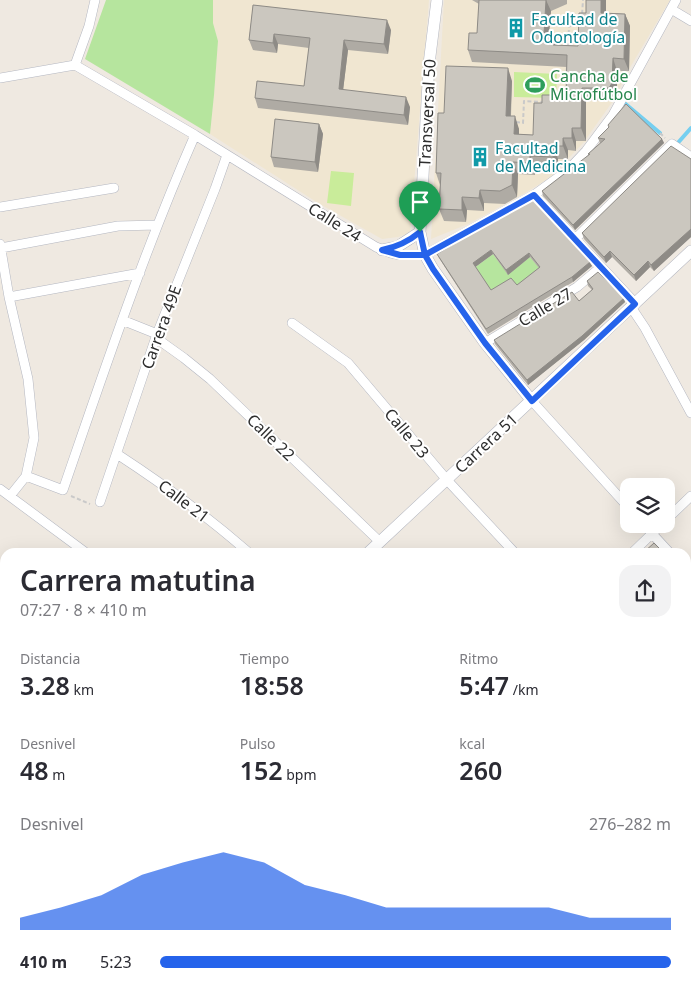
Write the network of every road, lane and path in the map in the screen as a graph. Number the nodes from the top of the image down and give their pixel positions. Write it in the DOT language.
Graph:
graph roads {
  1 [pos="95,0"];
  2 [pos="437,0"];
  3 [pos="583,0"];
  4 [pos="676,0"];
  5 [pos="671,8"];
  6 [pos="691,21"];
  7 [pos="568,55"];
  8 [pos="567,64"];
  9 [pos="76,65"];
  10 [pos="0,78"];
  11 [pos="546,102"];
  12 [pos="564,102"];
  13 [pos="515,122"];
  14 [pos="195,135"];
  15 [pos="227,155"];
  16 [pos="691,157"];
  17 [pos="536,164"];
  18 [pos="536,173"];
  19 [pos="114,188"];
  20 [pos="534,195"];
  21 [pos="0,207"];
  22 [pos="157,225"];
  23 [pos="420,232"];
  24 [pos="575,239"];
  25 [pos="0,244"];
  26 [pos="1,248"];
  27 [pos="382,250"];
  28 [pos="691,250"];
  29 [pos="425,255"];
  30 [pos="601,267"];
  31 [pos="140,273"];
  32 [pos="9,297"];
  33 [pos="633,305"];
  34 [pos="122,320"];
  35 [pos="292,323"];
  36 [pos="157,336"];
  37 [pos="485,343"];
  38 [pos="532,401"];
  39 [pos="691,413"];
  40 [pos="117,454"];
  41 [pos="26,476"];
  42 [pos="447,480"];
  43 [pos="0,489"];
  44 [pos="63,490"];
  45 [pos="10,496"];
  46 [pos="691,496"];
  47 [pos="620,498"];
  48 [pos="100,502"];
  49 [pos="675,511"];
  50 [pos="652,534"];
  51 [pos="80,548"];
  52 [pos="243,548"];
  53 [pos="377,548"];
  54 [pos="510,548"];
  55 [pos="637,548"];
  56 [pos="665,548"];
  1 -- 9 [label="street"];
  2 -- 23 [label="street, Transversal 50"];
  3 -- 7 [label="path"];
  4 -- 5 [label="street"];
  5 -- 6 [label="street"];
  5 -- 20 [label="street"];
  8 -- 12 [label="path"];
  9 -- 10 [label="street"];
  9 -- 14 [label="street, Calle 24"];
  11 -- 13 [label="path"];
  14 -- 15 [label="street, Calle 24"];
  14 -- 22 [label="street"];
  15 -- 27 [label="street, Calle 24"];
  15 -- 36 [label="street, Carrera 49E"];
  16 -- 24 [label="street"];
  17 -- 18 [label="path"];
  19 -- 21 [label="street"];
  20 -- 24 [label="street"];
  20 -- 29 [label="street"];
  22 -- 26 [label="street"];
  22 -- 31 [label="street"];
  23 -- 27 [label="street"];
  23 -- 29 [label="street, Transversal 50"];
  24 -- 30 [label="street"];
  25 -- 26 [label="street"];
  26 -- 32 [label="street"];
  27 -- 29 [label="street, Calle 24"];
  28 -- 33 [label="street, Carrera 51"];
  29 -- 37 [label="street"];
  30 -- 33 [label="street"];
  30 -- 37 [label="street, Calle 27"];
  31 -- 32 [label="street"];
  31 -- 34 [label="street"];
  32 -- 41 [label="street"];
  33 -- 38 [label="street, Carrera 51"];
  33 -- 39 [label="street"];
  34 -- 36 [label="street, Calle 22"];
  34 -- 44 [label="street"];
  35 -- 42 [label="street, Calle 23"];
  36 -- 40 [label="street, Carrera 49E"];
  36 -- 53 [label="street, Calle 22"];
  37 -- 38 [label="street"];
  38 -- 42 [label="street, Carrera 51"];
  38 -- 47 [label="street"];
  40 -- 48 [label="street, Carrera 49E"];
  40 -- 52 [label="street, Calle 21"];
  41 -- 44 [label="street"];
  41 -- 45 [label="street"];
  42 -- 53 [label="street, Carrera 51"];
  42 -- 54 [label="street, Calle 23"];
  43 -- 45 [label="street"];
  44 -- 48 [label="path"];
  45 -- 51 [label="street"];
  46 -- 49 [label="street"];
  50 -- 55 [label="street"];
  50 -- 56 [label="street"];
}
